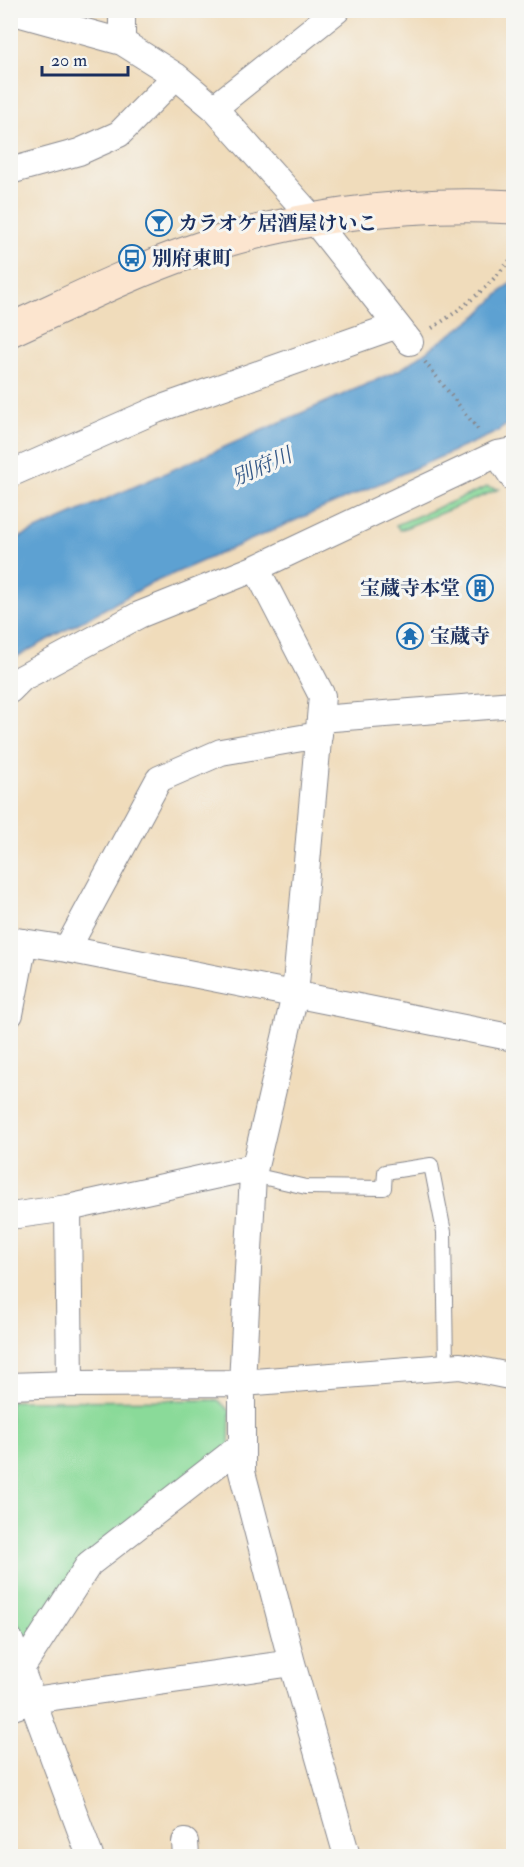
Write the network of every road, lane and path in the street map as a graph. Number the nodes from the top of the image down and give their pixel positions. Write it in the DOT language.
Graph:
graph roads {
  1 [pos="122,10"];
  2 [pos="337,10"];
  3 [pos="10,11"];
  4 [pos="122,42"];
  5 [pos="176,76"];
  6 [pos="214,108"];
  7 [pos="10,171"];
  8 [pos="513,207"];
  9 [pos="314,220"];
  10 [pos="513,255"];
  11 [pos="10,330"];
  12 [pos="402,334"];
  13 [pos="508,449"];
  14 [pos="10,474"];
  15 [pos="513,479"];
  16 [pos="256,568"];
  17 [pos="10,690"];
  18 [pos="513,704"];
  19 [pos="319,727"];
  20 [pos="17,941"];
  21 [pos="67,949"];
  22 [pos="296,995"];
  23 [pos="10,1014"];
  24 [pos="513,1038"];
  25 [pos="254,1171"];
  26 [pos="68,1208"];
  27 [pos="10,1216"];
  28 [pos="446,1367"];
  29 [pos="513,1377"];
  30 [pos="242,1383"];
  31 [pos="70,1384"];
  32 [pos="10,1386"];
  33 [pos="242,1445"];
  34 [pos="10,1640"];
  35 [pos="292,1663"];
  36 [pos="21,1669"];
  37 [pos="22,1704"];
  38 [pos="90,1857"];
  39 [pos="346,1857"];
  1 -- 4 [label="street"];
  2 -- 6 [label="street"];
  3 -- 4 [label="street"];
  4 -- 5 [label="street"];
  5 -- 6 [label="street"];
  5 -- 7 [label="street"];
  6 -- 9 [label="street"];
  8 -- 9 [label="main road"];
  9 -- 11 [label="main road"];
  9 -- 12 [label="street"];
  10 -- 12 [label="path"];
  12 -- 13 [label="path"];
  12 -- 14 [label="street"];
  13 -- 15 [label="street"];
  13 -- 16 [label="street"];
  16 -- 17 [label="street"];
  16 -- 19 [label="street"];
  18 -- 19 [label="street"];
  19 -- 21 [label="street"];
  19 -- 22 [label="street"];
  20 -- 21 [label="street"];
  20 -- 23 [label="street"];
  21 -- 22 [label="street"];
  22 -- 24 [label="street"];
  22 -- 25 [label="street"];
  25 -- 26 [label="street"];
  25 -- 28 [label="lane"];
  25 -- 30 [label="street"];
  26 -- 27 [label="street"];
  26 -- 31 [label="street"];
  28 -- 29 [label="street"];
  28 -- 30 [label="street"];
  30 -- 31 [label="street"];
  30 -- 33 [label="street"];
  31 -- 32 [label="street"];
  33 -- 35 [label="street"];
  33 -- 36 [label="street"];
  34 -- 36 [label="street"];
  35 -- 37 [label="street"];
  35 -- 39 [label="street"];
  36 -- 37 [label="street"];
  37 -- 38 [label="street"];
}
